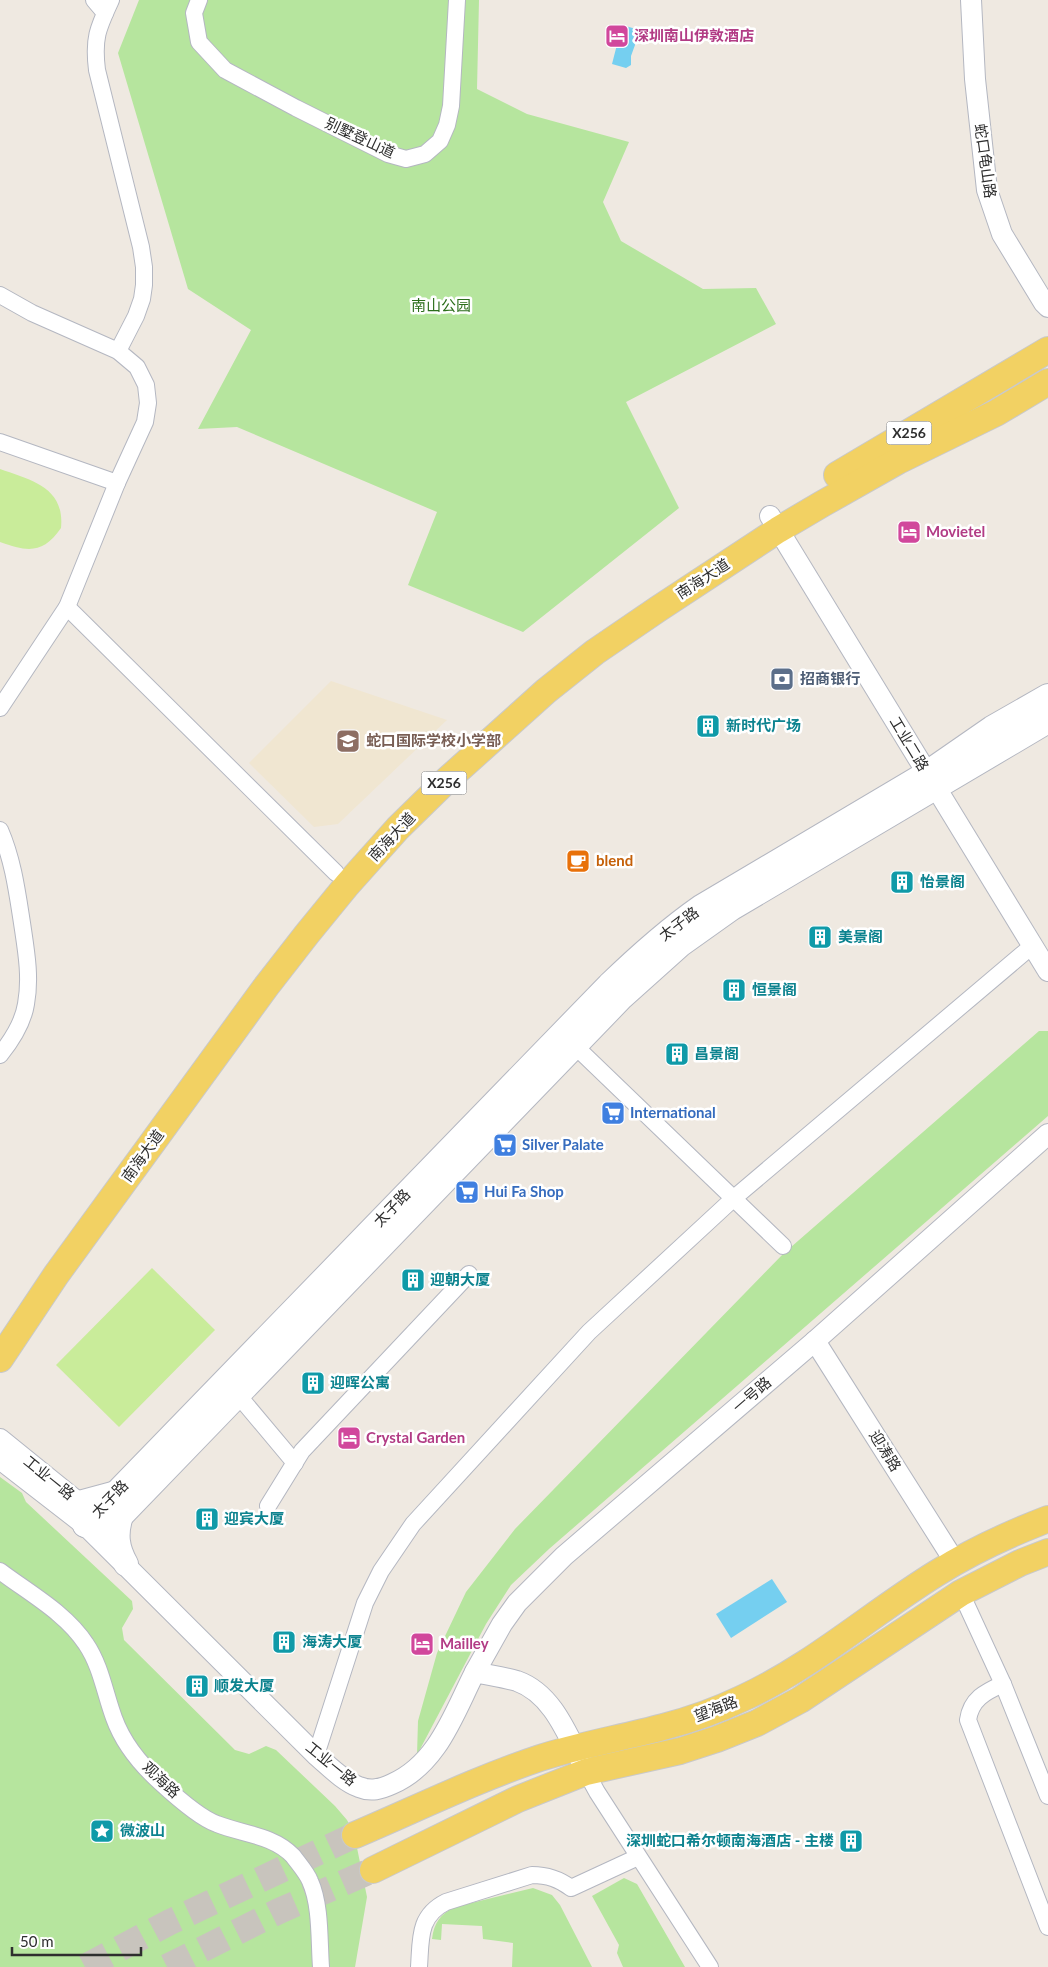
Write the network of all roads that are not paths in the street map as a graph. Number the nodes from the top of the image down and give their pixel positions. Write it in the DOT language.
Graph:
graph roads {
  1 [pos="94,0"];
  2 [pos="199,0"];
  3 [pos="457,0"];
  4 [pos="972,0"];
  5 [pos="108,7"];
  6 [pos="0,295"];
  7 [pos="1048,307"];
  8 [pos="1048,350"];
  9 [pos="118,351"];
  10 [pos="1048,382"];
  11 [pos="0,442"];
  12 [pos="117,483"];
  13 [pos="774,523"];
  14 [pos="67,607"];
  15 [pos="1048,696"];
  16 [pos="0,708"];
  17 [pos="1048,721"];
  18 [pos="931,780"];
  19 [pos="0,830"];
  20 [pos="336,873"];
  21 [pos="1032,946"];
  22 [pos="1048,971"];
  23 [pos="575,1046"];
  24 [pos="0,1055"];
  25 [pos="1048,1134"];
  26 [pos="734,1198"];
  27 [pos="783,1246"];
  28 [pos="469,1274"];
  29 [pos="0,1327"];
  30 [pos="815,1341"];
  31 [pos="0,1359"];
  32 [pos="238,1396"];
  33 [pos="0,1439"];
  34 [pos="0,1459"];
  35 [pos="295,1463"];
  36 [pos="268,1506"];
  37 [pos="82,1514"];
  38 [pos="121,1516"];
  39 [pos="1048,1519"];
  40 [pos="1048,1552"];
  41 [pos="955,1562"];
  42 [pos="126,1564"];
  43 [pos="0,1571"];
  44 [pos="960,1594"];
  45 [pos="475,1672"];
  46 [pos="1003,1684"];
  47 [pos="574,1748"];
  48 [pos="316,1755"];
  49 [pos="586,1772"];
  50 [pos="1048,1796"];
  51 [pos="355,1836"];
  52 [pos="638,1857"];
  53 [pos="373,1870"];
  54 [pos="1048,1927"];
  55 [pos="321,1967"];
  56 [pos="419,1967"];
  57 [pos="710,1967"];
  1 -- 5 [label="street"];
  2 -- 3 [label="street, 别墅登山道"];
  4 -- 7 [label="street, 蛇口龟山路"];
  5 -- 9 [label="street"];
  6 -- 9 [label="street"];
  8 -- 13 [label="main road, 南海大道 / X256"];
  9 -- 12 [label="street"];
  10 -- 13 [label="main road, 南海大道 / X256"];
  11 -- 12 [label="street"];
  12 -- 14 [label="street"];
  13 -- 18 [label="street, 工业二路"];
  13 -- 20 [label="main road, 南海大道 / X256"];
  13 -- 31 [label="main road, 南海大道 / X256"];
  14 -- 16 [label="street"];
  14 -- 20 [label="street"];
  15 -- 18 [label="main road, 太子路"];
  17 -- 18 [label="main road, 太子路"];
  18 -- 21 [label="street, 工业二路"];
  18 -- 23 [label="main road, 太子路"];
  18 -- 37 [label="main road, 太子路"];
  19 -- 24 [label="street"];
  20 -- 29 [label="main road, 南海大道 / X256"];
  21 -- 22 [label="street, 工业二路"];
  21 -- 26 [label="street"];
  23 -- 26 [label="street"];
  23 -- 32 [label="main road, 太子路"];
  25 -- 30 [label="street, 一号路"];
  26 -- 27 [label="street"];
  26 -- 48 [label="street"];
  28 -- 35 [label="street"];
  30 -- 41 [label="street, 迎涛路"];
  30 -- 45 [label="street, 一号路"];
  32 -- 35 [label="street"];
  32 -- 38 [label="main road, 太子路"];
  33 -- 37 [label="street, 工业一路"];
  34 -- 37 [label="street, 工业一路"];
  35 -- 36 [label="street"];
  37 -- 38 [label="main road, 太子路"];
  37 -- 42 [label="street, 工业一路"];
  38 -- 42 [label="main road"];
  39 -- 41 [label="main road, 望海路"];
  40 -- 44 [label="main road, 望海路"];
  41 -- 47 [label="main road, 望海路"];
  42 -- 48 [label="street, 工业一路"];
  43 -- 55 [label="street, 观海路"];
  44 -- 46 [label="street"];
  44 -- 49 [label="main road, 望海路"];
  45 -- 47 [label="street"];
  45 -- 48 [label="street, 工业一路"];
  46 -- 50 [label="street"];
  46 -- 54 [label="street"];
  47 -- 49 [label="street"];
  47 -- 51 [label="main road, 望海路"];
  49 -- 52 [label="street"];
  49 -- 53 [label="main road, 望海路"];
  52 -- 56 [label="street"];
  52 -- 57 [label="street"];
}
